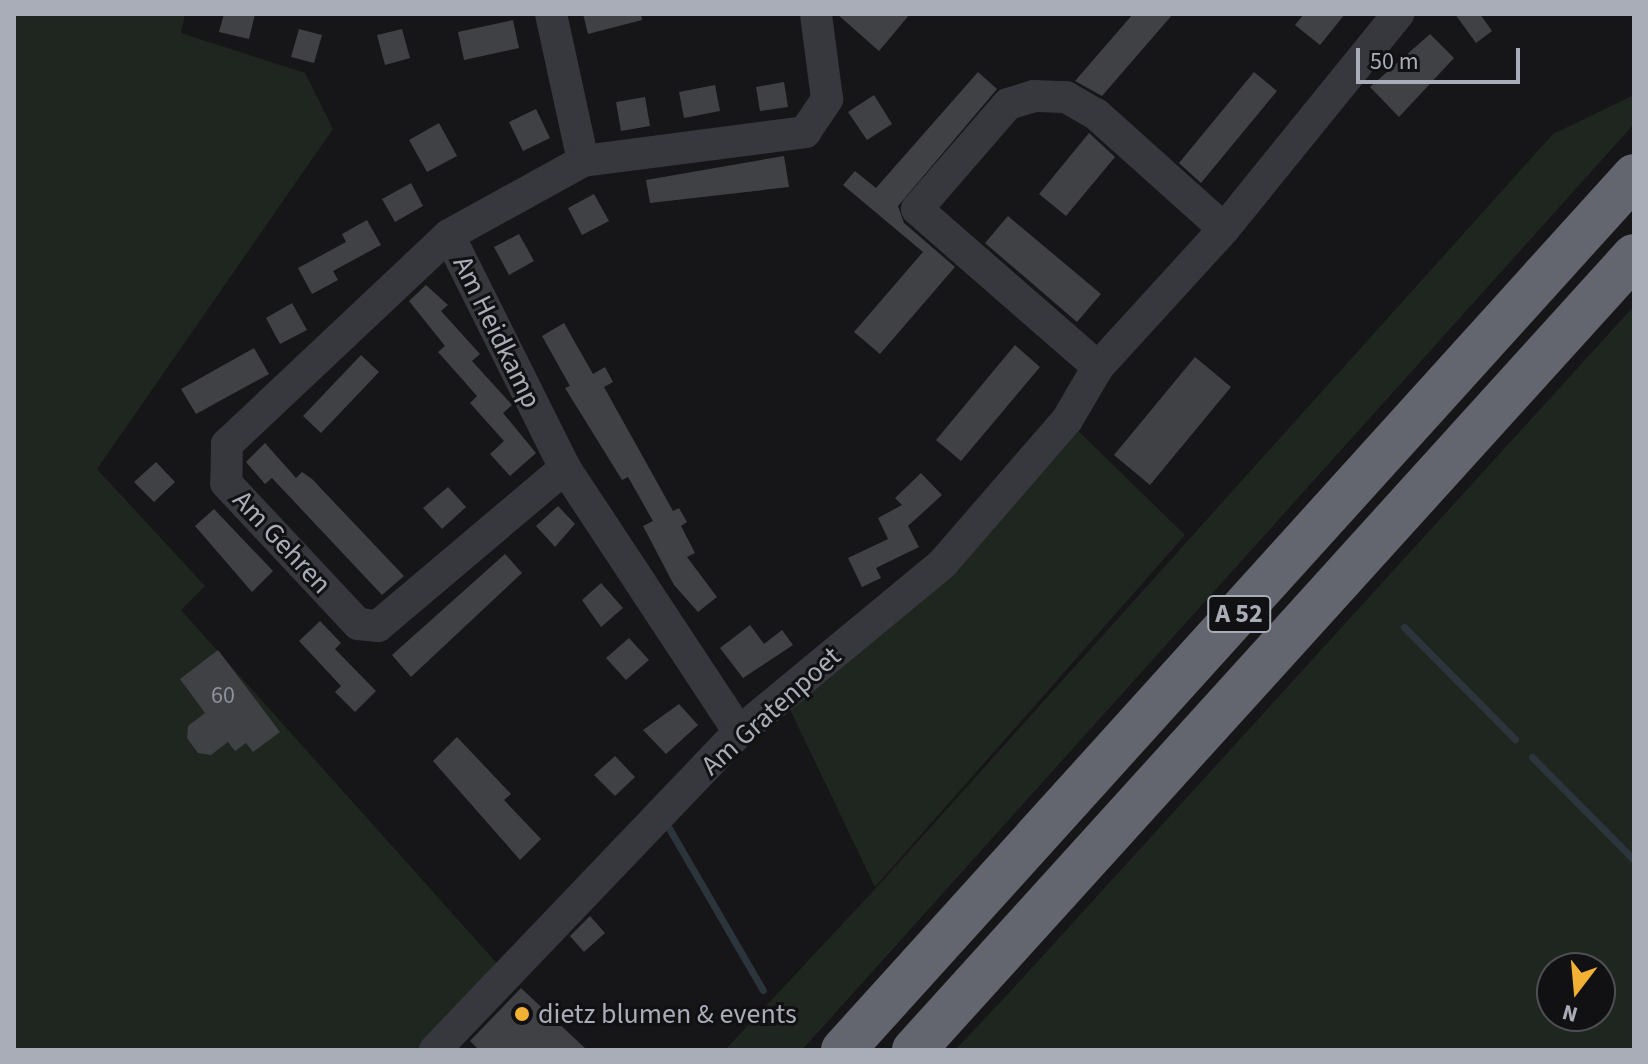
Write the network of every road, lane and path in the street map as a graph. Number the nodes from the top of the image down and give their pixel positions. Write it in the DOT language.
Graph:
graph roads {
  1 [pos="551,14"];
  2 [pos="816,14"];
  3 [pos="1398,14"];
  4 [pos="583,161"];
  5 [pos="1634,176"];
  6 [pos="1224,229"];
  7 [pos="449,235"];
  8 [pos="1634,256"];
  9 [pos="1098,367"];
  10 [pos="565,468"];
  11 [pos="739,732"];
  12 [pos="435,1050"];
  13 [pos="843,1050"];
  14 [pos="914,1050"];
  1 -- 4 [label="street"];
  2 -- 4 [label="street, Am Heidkamp"];
  3 -- 6 [label="street, Am Gratenpoet"];
  4 -- 7 [label="street, Am Heidkamp"];
  5 -- 13 [label="highway, A 52"];
  6 -- 9 [label="street, Am Gratenpoet"];
  6 -- 9 [label="street"];
  7 -- 10 [label="street, Am Heidkamp"];
  7 -- 10 [label="street, Am Gehren"];
  8 -- 14 [label="highway, A 52"];
  9 -- 11 [label="street, Am Gratenpoet"];
  10 -- 11 [label="street, Am Heidkamp"];
  11 -- 12 [label="street, Am Gratenpoet"];
}
